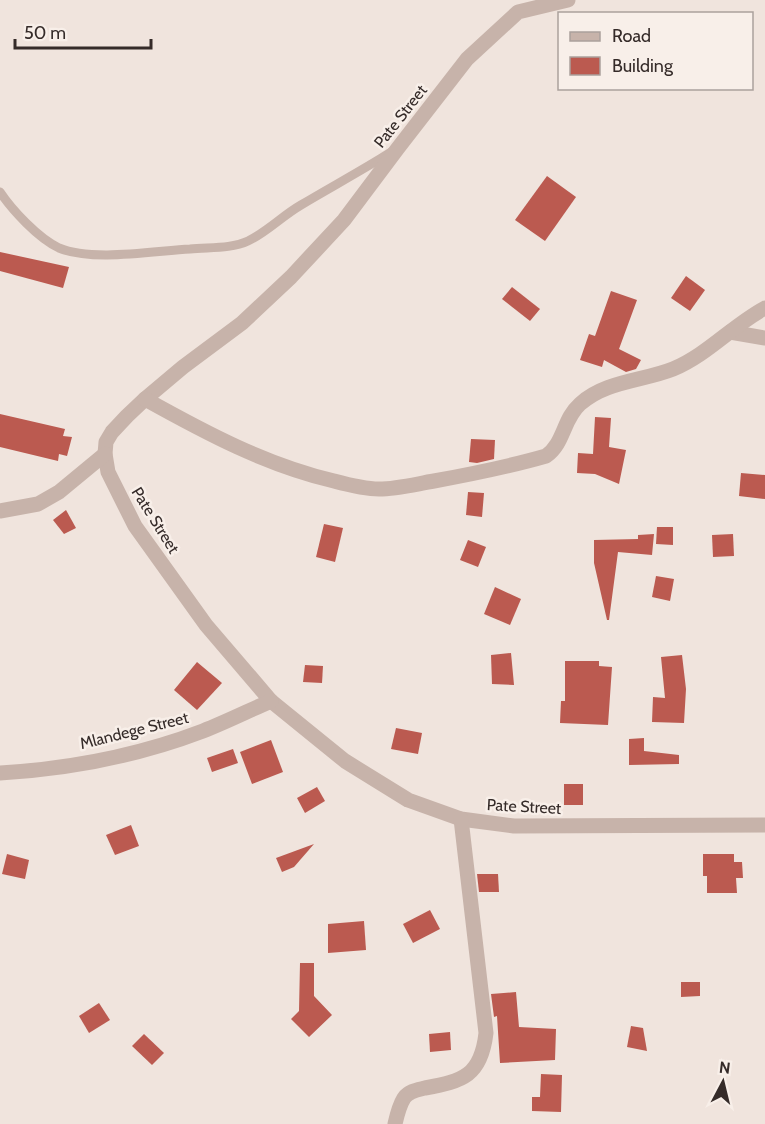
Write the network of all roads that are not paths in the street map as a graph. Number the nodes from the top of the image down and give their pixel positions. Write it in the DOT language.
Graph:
graph roads {
  1 [pos="568,0"];
  2 [pos="398,148"];
  3 [pos="0,192"];
  4 [pos="765,308"];
  5 [pos="729,332"];
  6 [pos="765,338"];
  7 [pos="145,399"];
  8 [pos="105,454"];
  9 [pos="0,511"];
  10 [pos="271,701"];
  11 [pos="0,773"];
  12 [pos="461,819"];
  13 [pos="765,825"];
  14 [pos="395,1124"];
  1 -- 2 [label="street, Pate Street"];
  2 -- 3 [label="lane"];
  2 -- 7 [label="street, Pate Street"];
  4 -- 5 [label="street"];
  5 -- 6 [label="street"];
  5 -- 7 [label="street"];
  7 -- 8 [label="street, Pate Street"];
  8 -- 9 [label="street"];
  8 -- 10 [label="street, Pate Street"];
  10 -- 11 [label="street, Mlandege Street"];
  10 -- 12 [label="street, Pate Street"];
  12 -- 13 [label="street, Pate Street"];
  12 -- 14 [label="street"];
}
